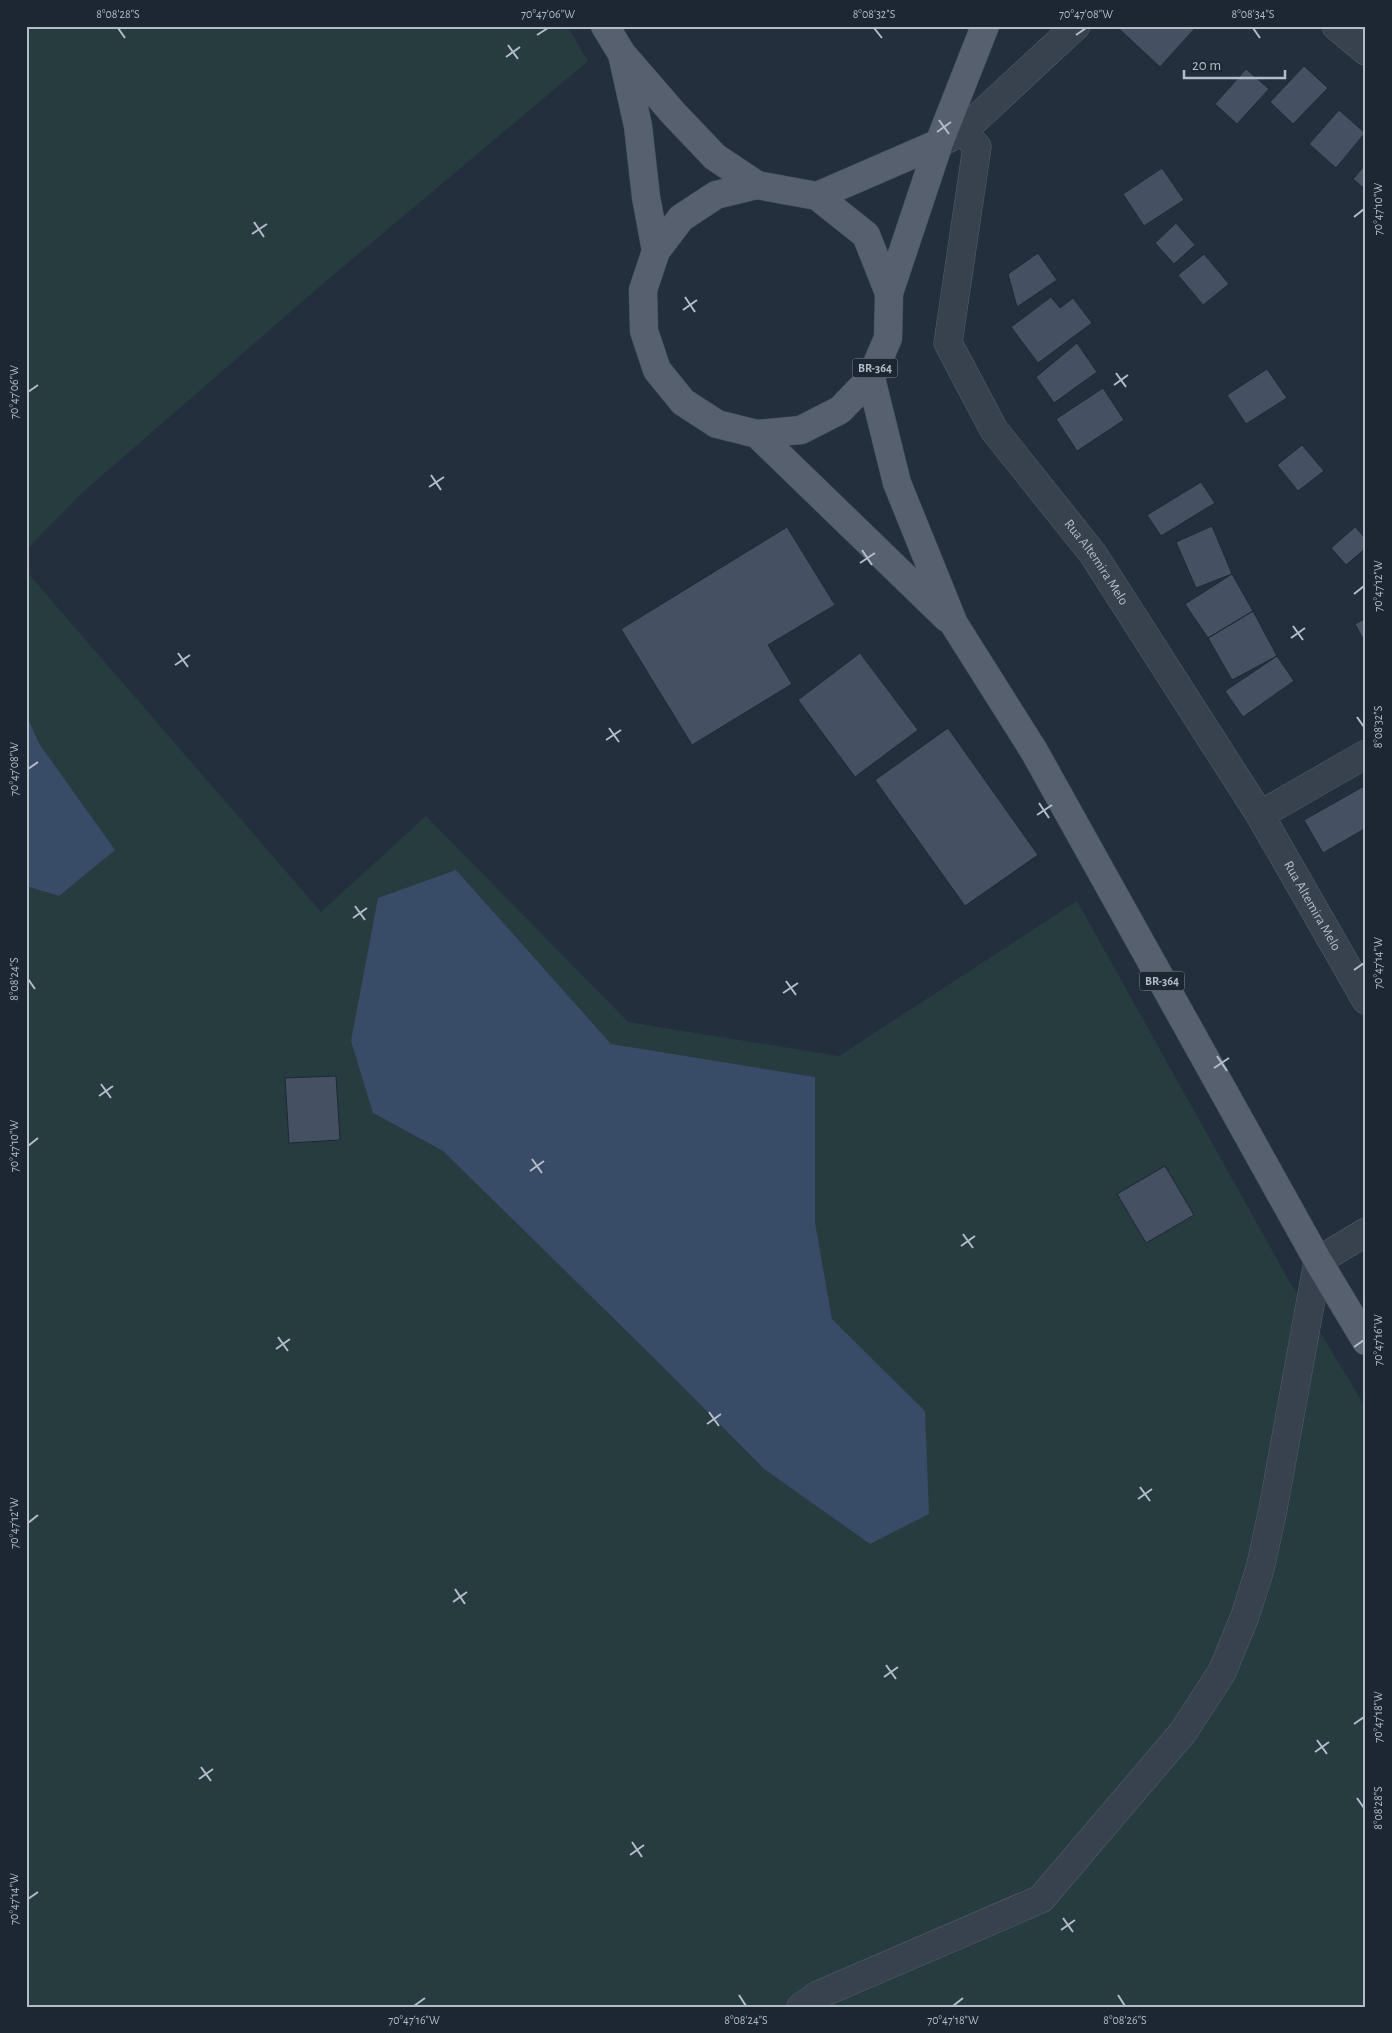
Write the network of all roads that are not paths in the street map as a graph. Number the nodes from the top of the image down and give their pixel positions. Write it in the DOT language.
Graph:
graph roads {
  1 [pos="606,26"];
  2 [pos="985,26"];
  3 [pos="1076,26"];
  4 [pos="1336,26"];
  5 [pos="1366,50"];
  6 [pos="622,54"];
  7 [pos="963,131"];
  8 [pos="939,143"];
  9 [pos="757,185"];
  10 [pos="818,196"];
  11 [pos="656,251"];
  12 [pos="889,293"];
  13 [pos="871,378"];
  14 [pos="757,434"];
  15 [pos="954,624"];
  16 [pos="1366,754"];
  17 [pos="1260,814"];
  18 [pos="1366,1000"];
  19 [pos="1366,1232"];
  20 [pos="1318,1261"];
  21 [pos="1366,1341"];
  22 [pos="801,2007"];
  1 -- 6 [label="main road, BR-364"];
  2 -- 8 [label="main road"];
  3 -- 7 [label="street"];
  4 -- 5 [label="street"];
  6 -- 9 [label="main road, BR-364"];
  6 -- 11 [label="main road, BR-364"];
  7 -- 8 [label="street"];
  7 -- 17 [label="street, Rua Altemira Melo"];
  8 -- 10 [label="main road"];
  8 -- 12 [label="main road"];
  9 -- 10 [label="main road, BR-364"];
  9 -- 11 [label="main road, BR-364"];
  10 -- 12 [label="main road, BR-364"];
  11 -- 14 [label="main road, BR-364"];
  12 -- 13 [label="main road, BR-364"];
  13 -- 14 [label="main road, BR-364"];
  13 -- 15 [label="main road, BR-364"];
  14 -- 15 [label="main road, BR-364"];
  15 -- 20 [label="main road, BR-364"];
  16 -- 17 [label="street"];
  17 -- 18 [label="street, Rua Altemira Melo"];
  19 -- 20 [label="street"];
  20 -- 21 [label="main road, BR-364"];
  20 -- 22 [label="street"];
}
